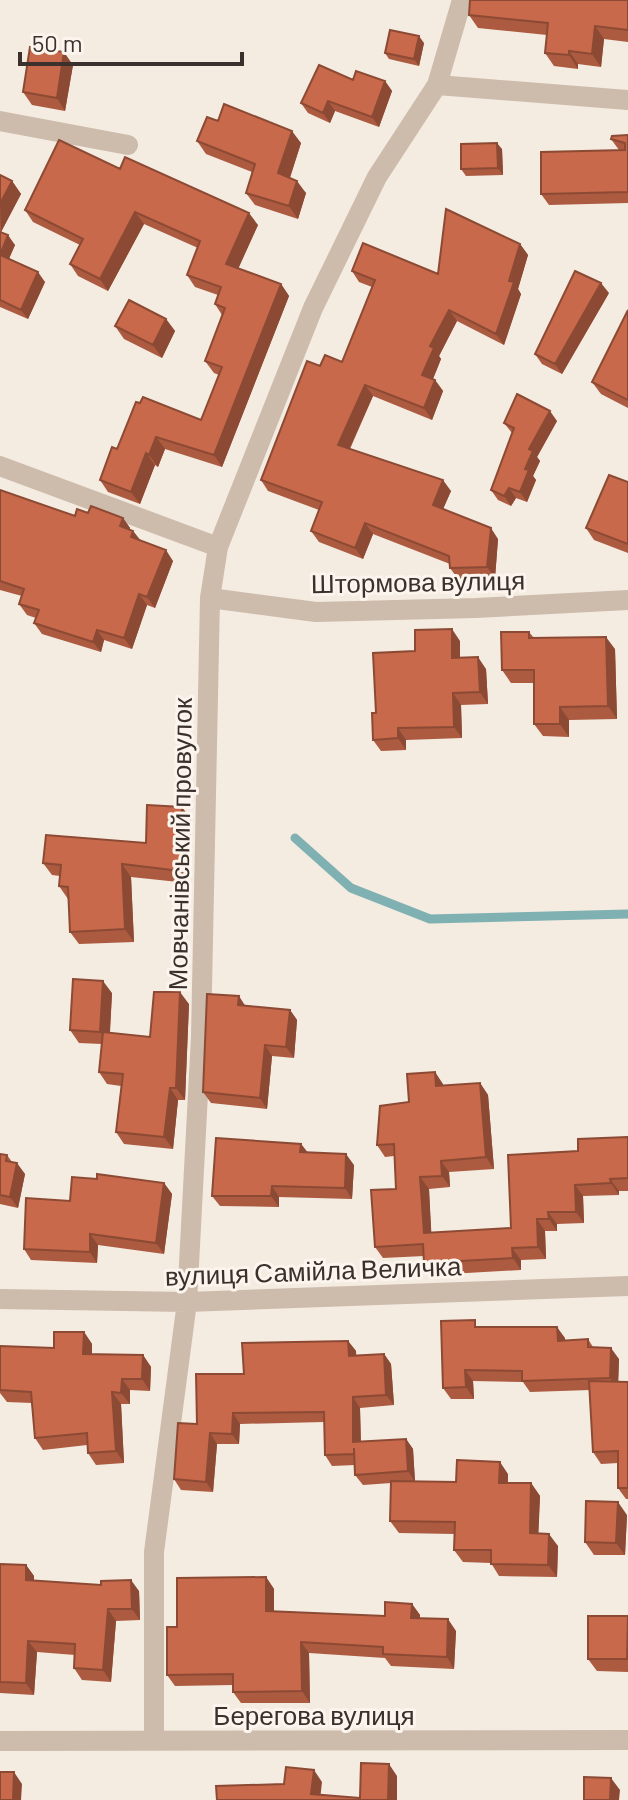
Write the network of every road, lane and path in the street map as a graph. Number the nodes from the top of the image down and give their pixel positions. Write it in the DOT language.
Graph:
graph roads {
  1 [pos="462,0"];
  2 [pos="437,85"];
  3 [pos="628,100"];
  4 [pos="0,121"];
  5 [pos="128,145"];
  6 [pos="0,466"];
  7 [pos="218,547"];
  8 [pos="210,598"];
  9 [pos="628,600"];
  10 [pos="628,1286"];
  11 [pos="0,1299"];
  12 [pos="187,1302"];
  13 [pos="154,1740"];
  14 [pos="628,1740"];
  15 [pos="0,1741"];
  1 -- 2 [label="street, Мовчанівський провулок"];
  2 -- 3 [label="street"];
  2 -- 7 [label="street, Мовчанівський провулок"];
  4 -- 5 [label="street"];
  6 -- 7 [label="street"];
  7 -- 8 [label="street, Мовчанівський провулок"];
  8 -- 9 [label="street, Штормова вулиця"];
  8 -- 12 [label="street, Мовчанівський провулок"];
  10 -- 12 [label="street, вулиця Самійла Величка"];
  11 -- 12 [label="street, вулиця Самійла Величка"];
  12 -- 13 [label="street, Мовчанівський провулок"];
  13 -- 14 [label="street, Берегова вулиця"];
  13 -- 15 [label="street, Берегова вулиця"];
}
